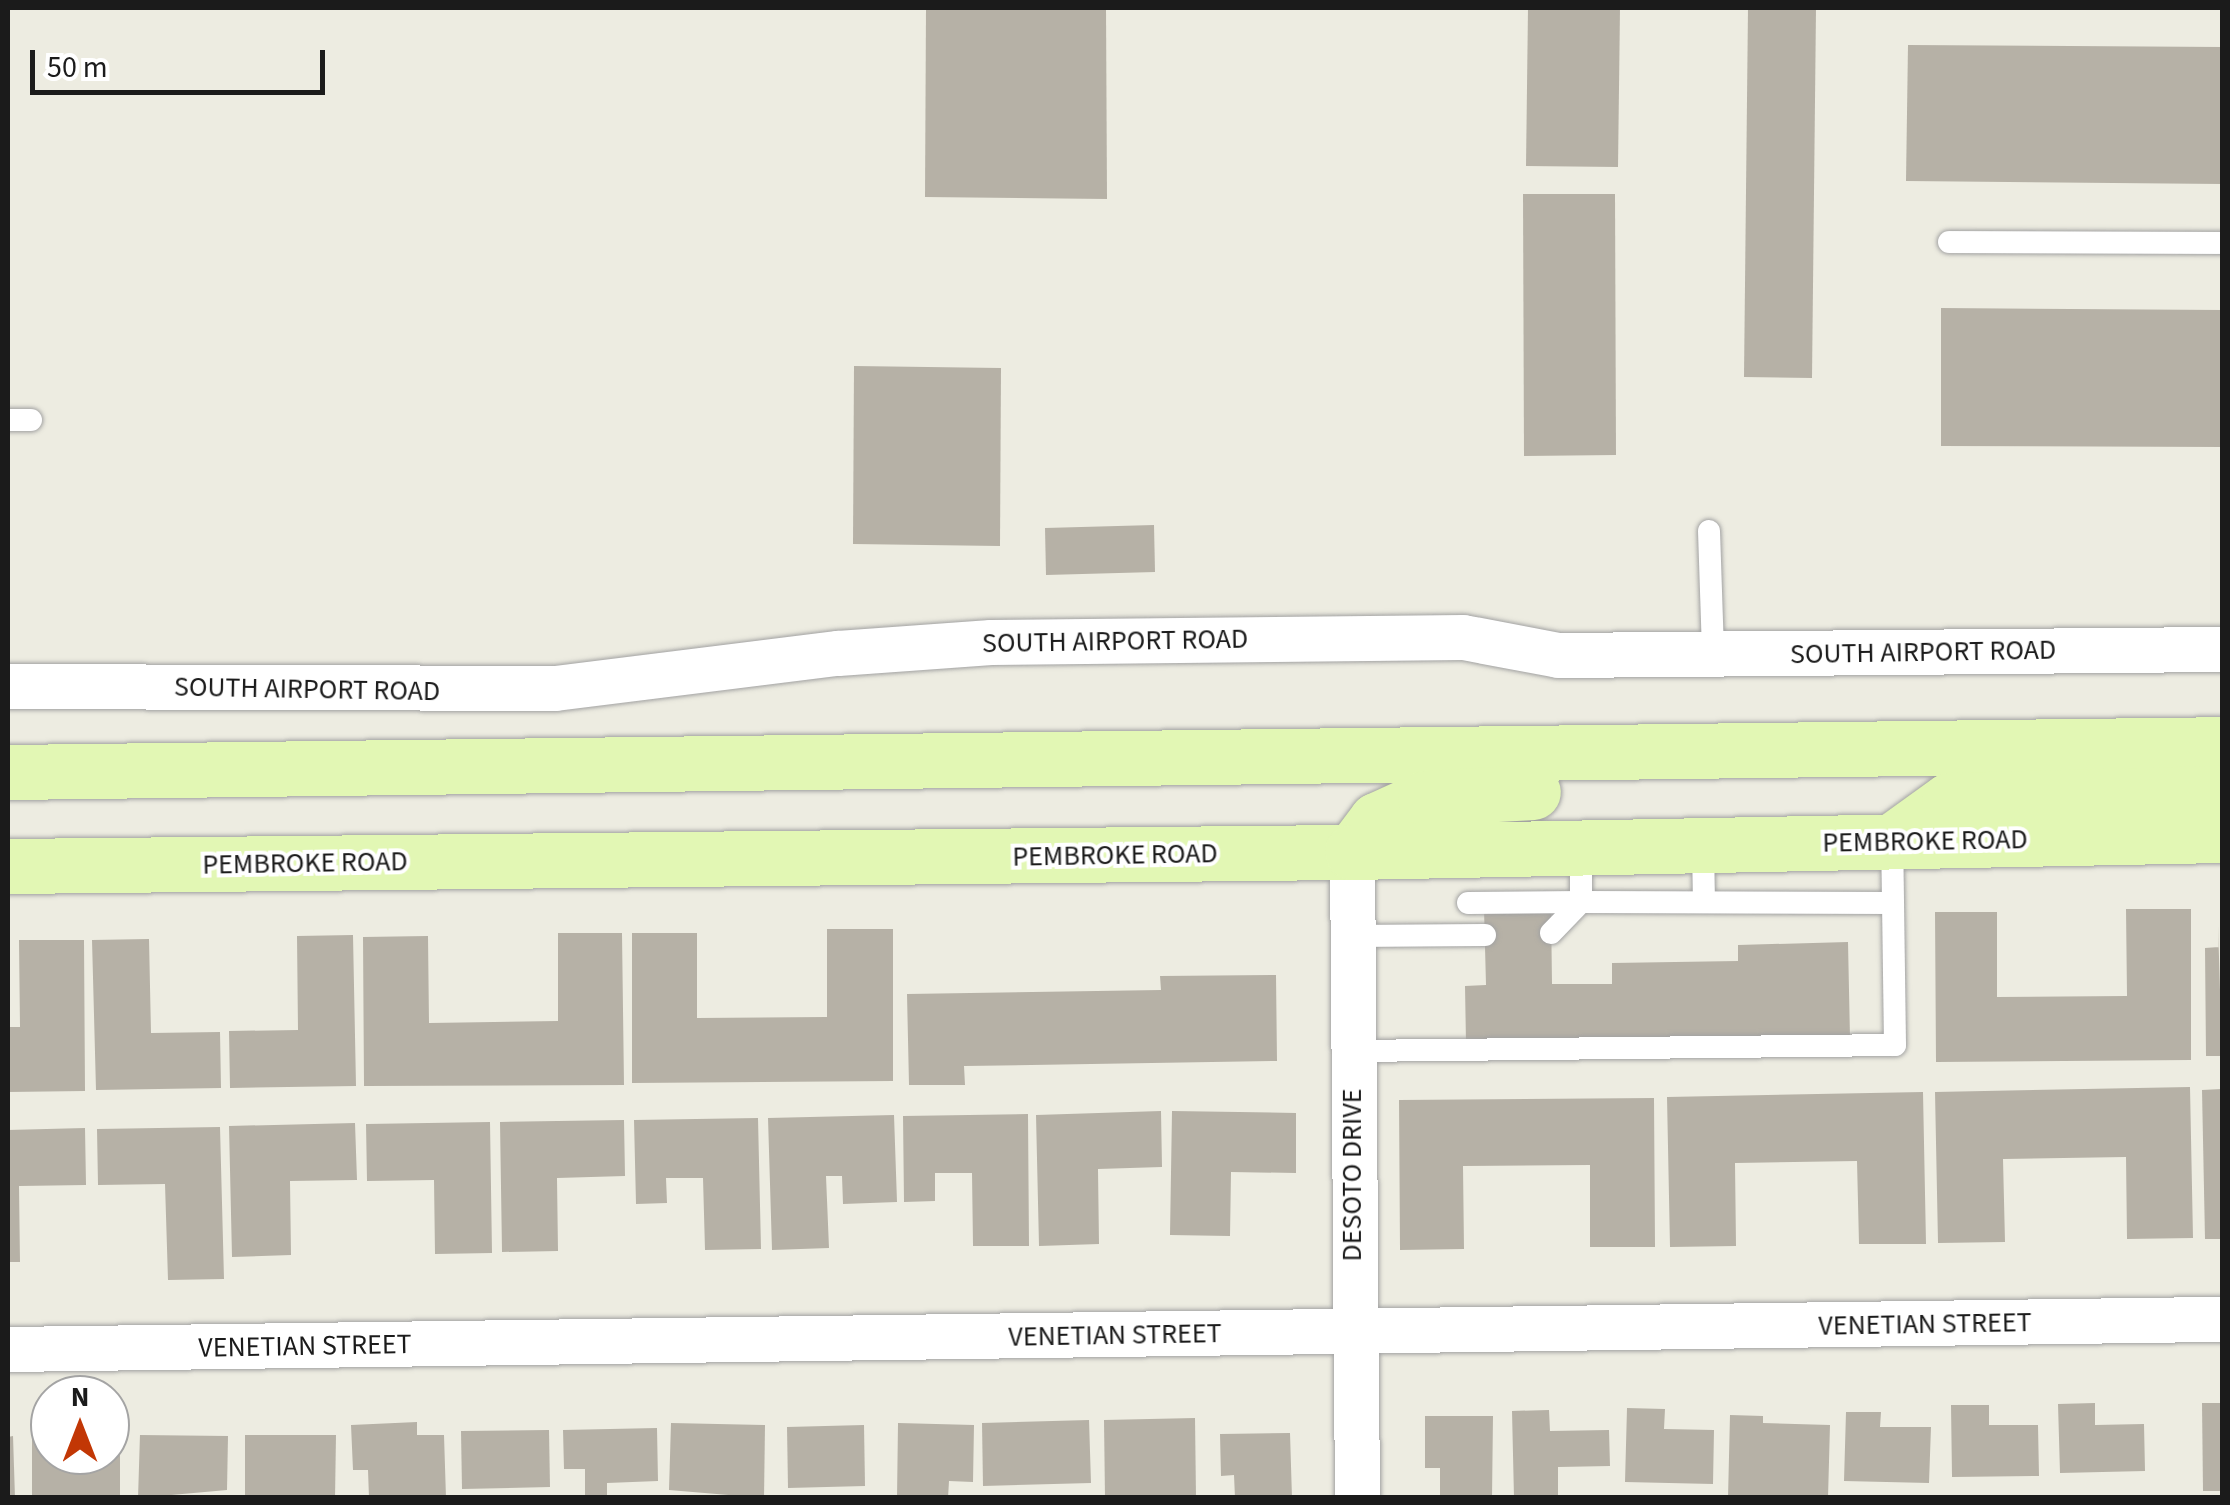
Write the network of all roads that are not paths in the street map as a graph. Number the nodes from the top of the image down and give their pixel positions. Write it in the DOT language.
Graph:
graph roads {
  1 [pos="1949,242"];
  2 [pos="2222,243"];
  3 [pos="1708,530"];
  4 [pos="2222,650"];
  5 [pos="1713,654"];
  6 [pos="8,686"];
  7 [pos="2222,744"];
  8 [pos="1914,749"];
  9 [pos="8,772"];
  10 [pos="2222,794"];
  11 [pos="2222,834"];
  12 [pos="1892,842"];
  13 [pos="1703,846"];
  14 [pos="1581,848"];
  15 [pos="1352,852"];
  16 [pos="8,866"];
  17 [pos="1467,877"];
  18 [pos="1581,902"];
  19 [pos="1704,902"];
  20 [pos="1893,903"];
  21 [pos="1551,933"];
  22 [pos="1352,936"];
  23 [pos="1352,1051"];
  24 [pos="2222,1320"];
  25 [pos="1353,1332"];
  26 [pos="8,1349"];
  27 [pos="1357,1498"];
  1 -- 2 [label="lane"];
  3 -- 5 [label="lane"];
  4 -- 5 [label="street, SOUTH AIRPORT ROAD"];
  5 -- 6 [label="street, SOUTH AIRPORT ROAD"];
  7 -- 8 [label="main road"];
  8 -- 9 [label="main road"];
  8 -- 15 [label="main road"];
  10 -- 12 [label="main road"];
  11 -- 12 [label="main road, PEMBROKE ROAD"];
  12 -- 13 [label="main road, PEMBROKE ROAD"];
  12 -- 20 [label="lane"];
  13 -- 14 [label="main road, PEMBROKE ROAD"];
  13 -- 19 [label="lane"];
  14 -- 17 [label="main road, PEMBROKE ROAD"];
  14 -- 18 [label="lane"];
  15 -- 16 [label="main road, PEMBROKE ROAD"];
  15 -- 17 [label="main road, PEMBROKE ROAD"];
  15 -- 22 [label="street, DESOTO DRIVE"];
  17 -- 18 [label="lane"];
  17 -- 22 [label="lane"];
  18 -- 19 [label="lane"];
  18 -- 21 [label="lane"];
  19 -- 20 [label="lane"];
  20 -- 23 [label="lane"];
  22 -- 23 [label="street, DESOTO DRIVE"];
  23 -- 25 [label="street, DESOTO DRIVE"];
  24 -- 25 [label="street, VENETIAN STREET"];
  25 -- 26 [label="street, VENETIAN STREET"];
  25 -- 27 [label="street, DESOTO DRIVE"];
}
